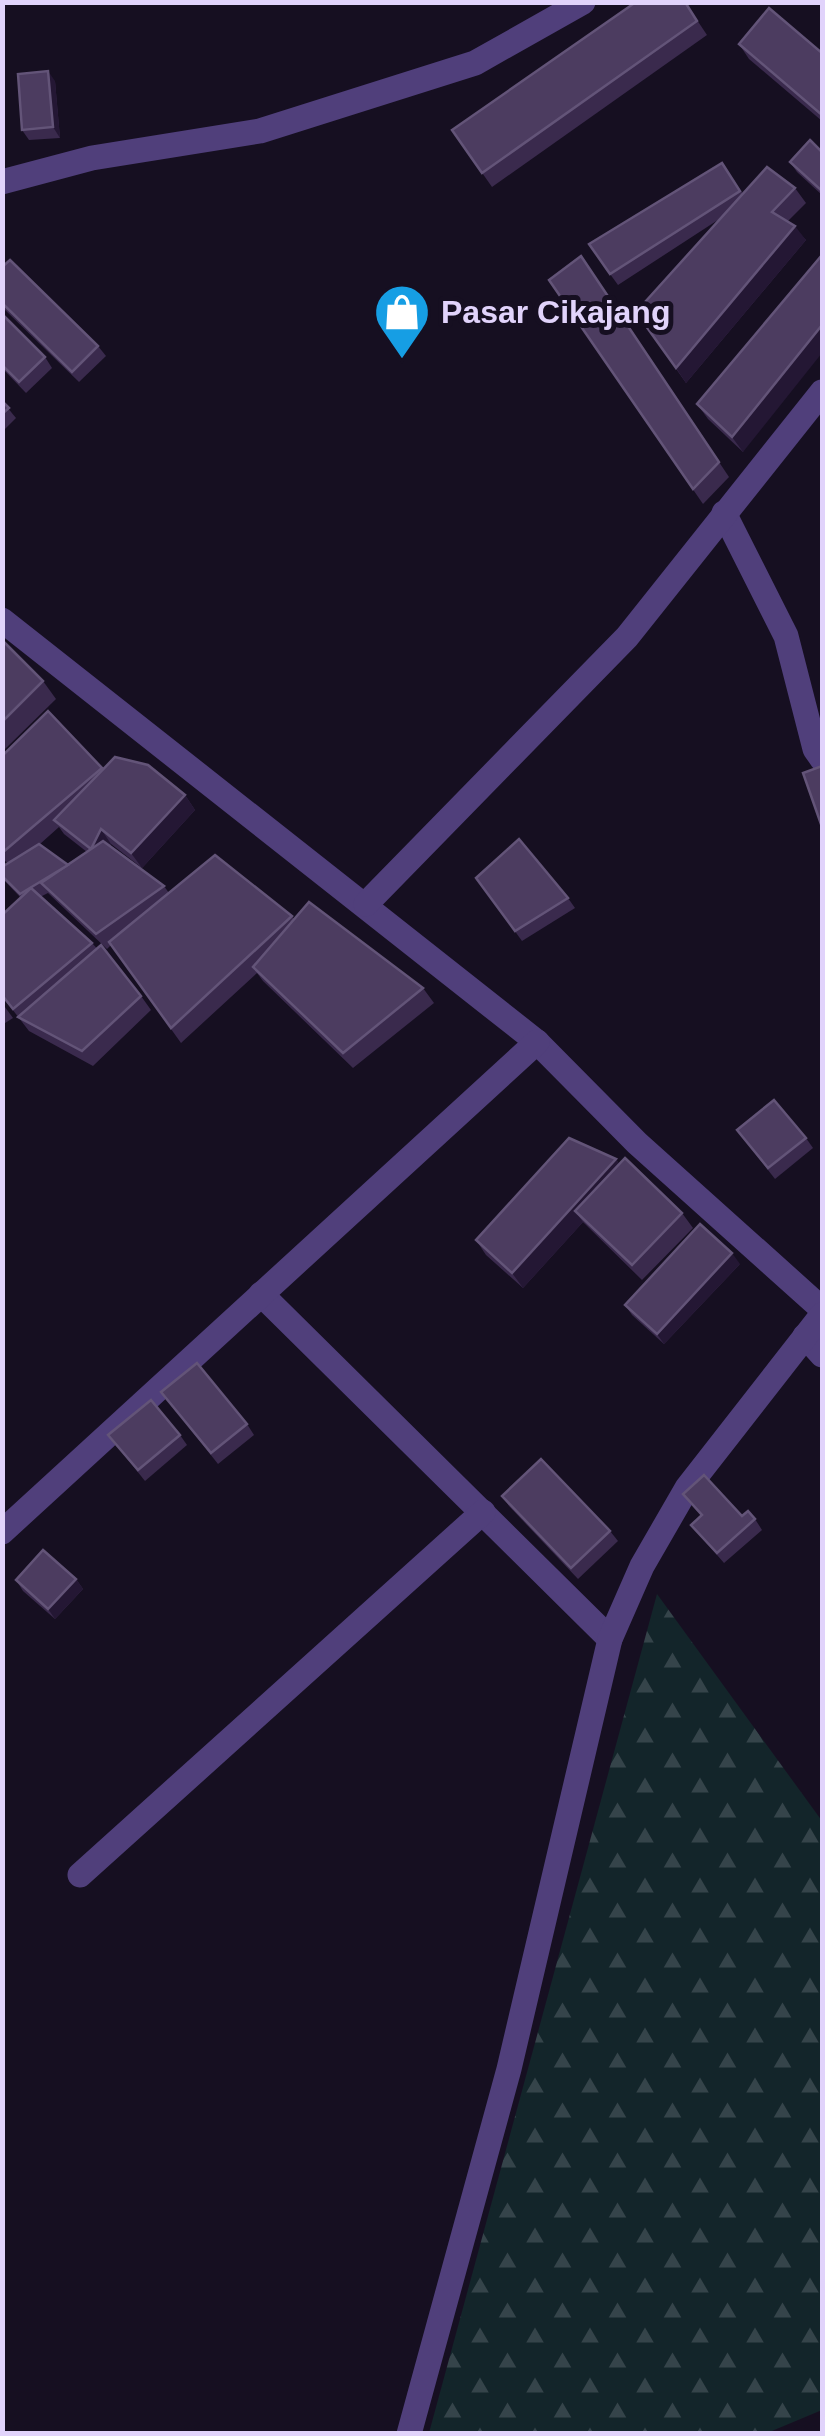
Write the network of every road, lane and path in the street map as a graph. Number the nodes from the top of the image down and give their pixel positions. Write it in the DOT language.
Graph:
graph roads {
  1 [pos="584,2"];
  2 [pos="2,182"];
  3 [pos="822,392"];
  4 [pos="724,513"];
  5 [pos="2,620"];
  6 [pos="822,758"];
  7 [pos="366,904"];
  8 [pos="537,1042"];
  9 [pos="262,1294"];
  10 [pos="822,1312"];
  11 [pos="814,1345"];
  12 [pos="483,1512"];
  13 [pos="2,1532"];
  14 [pos="610,1639"];
  15 [pos="80,1875"];
  16 [pos="409,2434"];
  1 -- 2 [label="street"];
  3 -- 4 [label="street"];
  4 -- 6 [label="street"];
  4 -- 7 [label="street"];
  5 -- 7 [label="street"];
  7 -- 8 [label="street"];
  8 -- 9 [label="street"];
  8 -- 10 [label="street"];
  9 -- 12 [label="street"];
  9 -- 13 [label="street"];
  10 -- 11 [label="street"];
  11 -- 14 [label="street"];
  12 -- 14 [label="street"];
  12 -- 15 [label="street"];
  14 -- 16 [label="street"];
}
